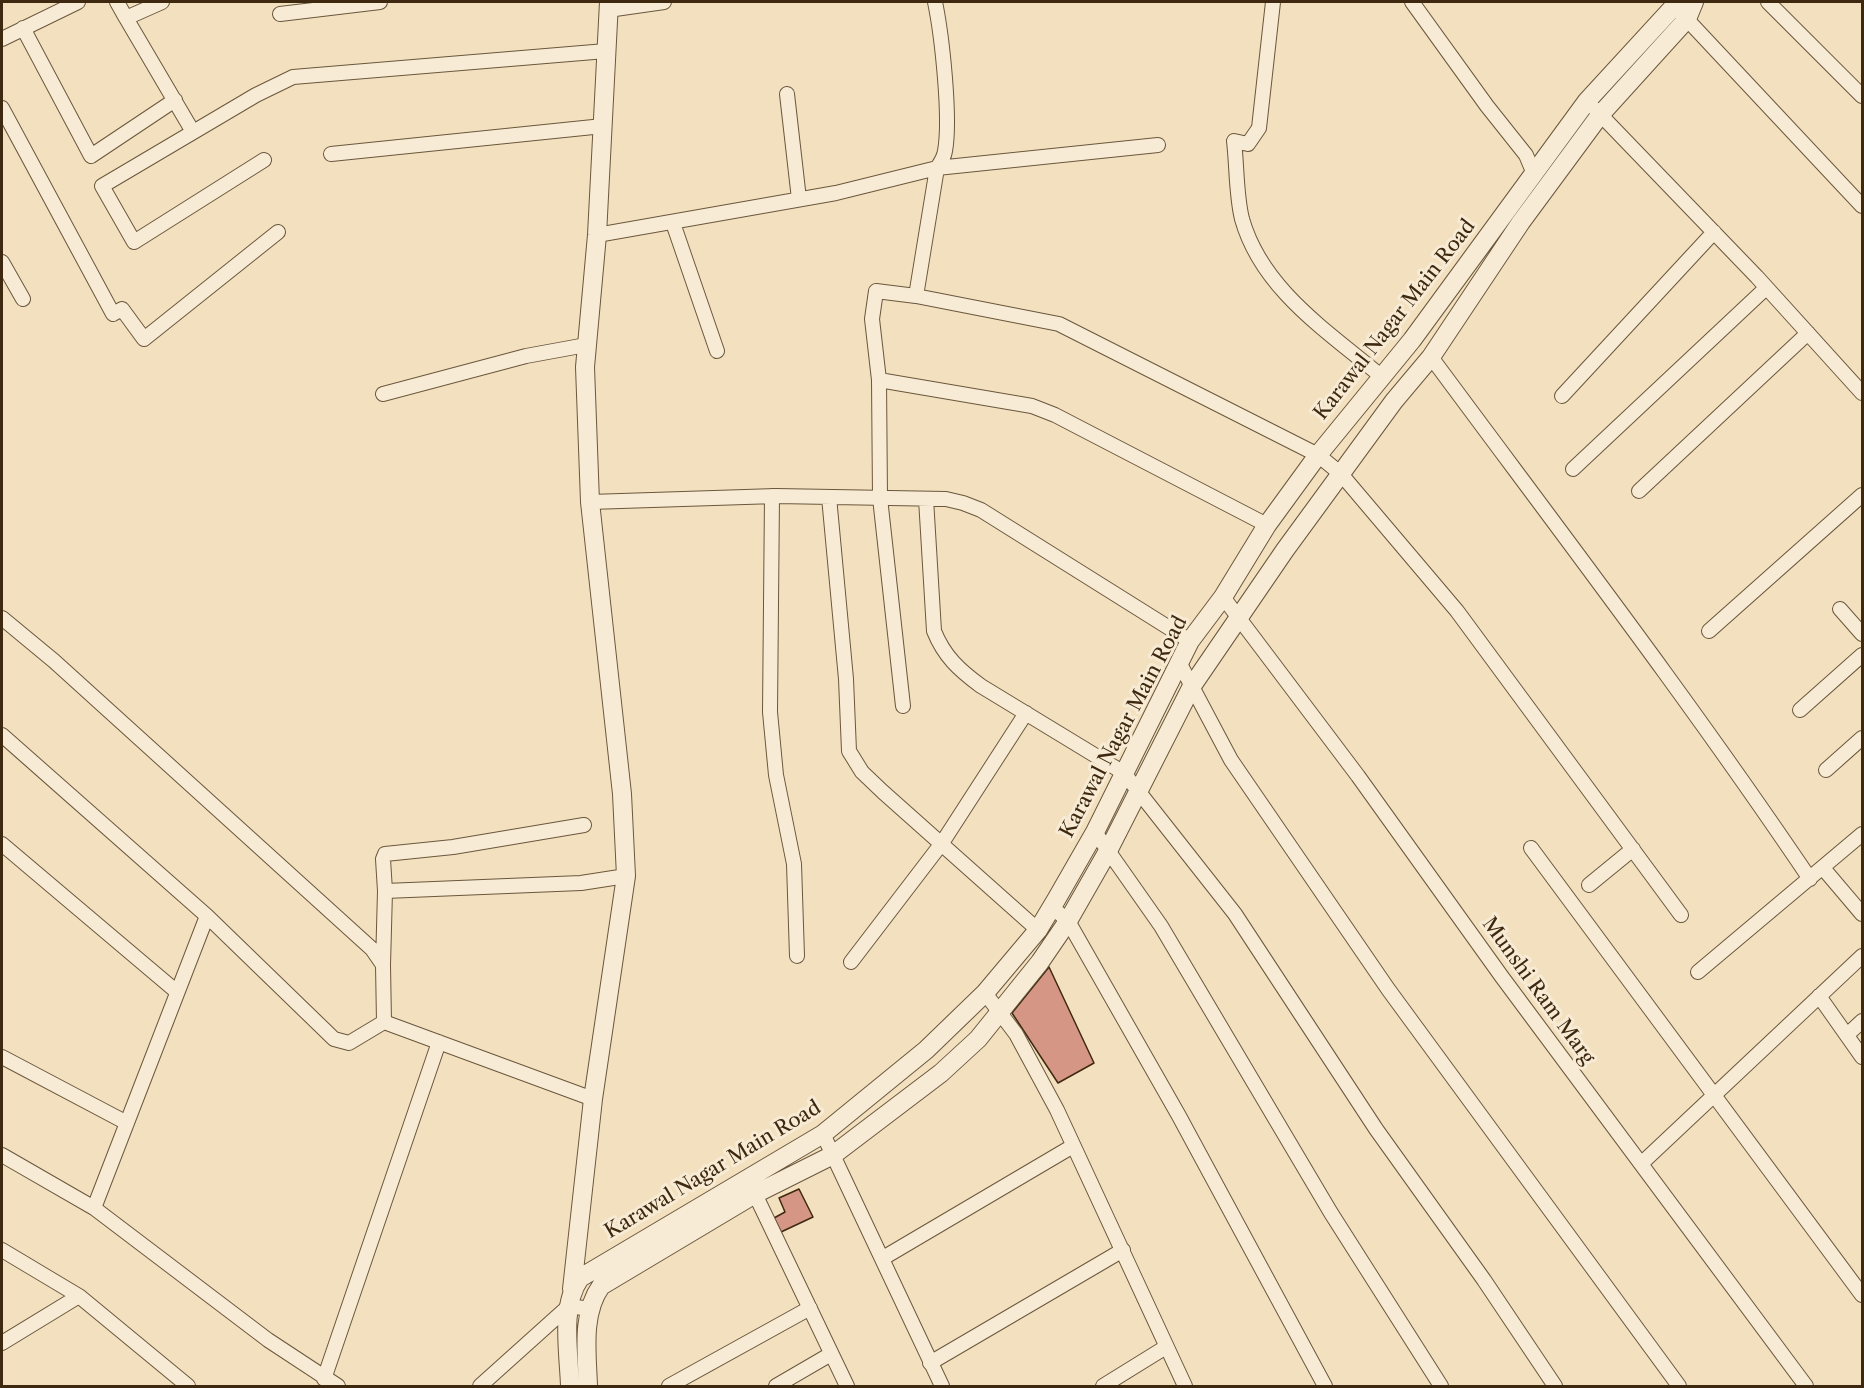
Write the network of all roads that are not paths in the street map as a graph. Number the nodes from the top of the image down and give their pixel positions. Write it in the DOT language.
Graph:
graph roads {
  1 [pos="78,2"];
  2 [pos="117,2"];
  3 [pos="162,2"];
  4 [pos="380,2"];
  5 [pos="664,2"];
  6 [pos="935,2"];
  7 [pos="1273,2"];
  8 [pos="1412,2"];
  9 [pos="1694,2"];
  10 [pos="1768,2"];
  11 [pos="1673,3"];
  12 [pos="608,6"];
  13 [pos="280,14"];
  14 [pos="126,18"];
  15 [pos="1687,19"];
  16 [pos="23,28"];
  17 [pos="2,39"];
  18 [pos="606,51"];
  19 [pos="787,94"];
  20 [pos="1862,94"];
  21 [pos="175,100"];
  22 [pos="1587,101"];
  23 [pos="2,108"];
  24 [pos="1600,115"];
  25 [pos="603,126"];
  26 [pos="194,132"];
  27 [pos="1158,145"];
  28 [pos="331,154"];
  29 [pos="264,160"];
  30 [pos="937,168"];
  31 [pos="1534,174"];
  32 [pos="800,199"];
  33 [pos="1863,206"];
  34 [pos="673,223"];
  35 [pos="278,232"];
  36 [pos="1714,232"];
  37 [pos="597,235"];
  38 [pos="2,262"];
  39 [pos="1766,288"];
  40 [pos="916,296"];
  41 [pos="23,299"];
  42 [pos="1808,333"];
  43 [pos="586,345"];
  44 [pos="717,351"];
  45 [pos="1431,357"];
  46 [pos="1383,377"];
  47 [pos="879,380"];
  48 [pos="1863,393"];
  49 [pos="383,394"];
  50 [pos="1562,396"];
  51 [pos="1318,455"];
  52 [pos="1573,469"];
  53 [pos="1341,474"];
  54 [pos="1639,491"];
  55 [pos="1863,495"];
  56 [pos="772,496"];
  57 [pos="829,497"];
  58 [pos="880,498"];
  59 [pos="926,499"];
  60 [pos="590,502"];
  61 [pos="1267,525"];
  62 [pos="1222,597"];
  63 [pos="1840,609"];
  64 [pos="2,618"];
  65 [pos="1239,619"];
  66 [pos="1709,631"];
  67 [pos="1863,634"];
  68 [pos="1190,640"];
  69 [pos="1863,655"];
  70 [pos="1179,662"];
  71 [pos="1192,686"];
  72 [pos="903,706"];
  73 [pos="1800,710"];
  74 [pos="1026,713"];
  75 [pos="2,735"];
  76 [pos="1863,738"];
  77 [pos="1826,770"];
  78 [pos="1124,773"];
  79 [pos="1137,790"];
  80 [pos="584,825"];
  81 [pos="1095,832"];
  82 [pos="1863,834"];
  83 [pos="942,843"];
  84 [pos="2,844"];
  85 [pos="1531,848"];
  86 [pos="1633,849"];
  87 [pos="1108,851"];
  88 [pos="1823,868"];
  89 [pos="626,876"];
  90 [pos="1810,879"];
  91 [pos="1589,885"];
  92 [pos="385,891"];
  93 [pos="1052,907"];
  94 [pos="1863,914"];
  95 [pos="1681,915"];
  96 [pos="207,916"];
  97 [pos="1068,921"];
  98 [pos="1038,930"];
  99 [pos="797,956"];
  100 [pos="1863,956"];
  101 [pos="852,962"];
  102 [pos="383,964"];
  103 [pos="1698,972"];
  104 [pos="177,992"];
  105 [pos="985,993"];
  106 [pos="1819,996"];
  107 [pos="999,1012"];
  108 [pos="1863,1021"];
  109 [pos="384,1022"];
  110 [pos="1847,1035"];
  111 [pos="439,1042"];
  112 [pos="2,1057"];
  113 [pos="1863,1057"];
  114 [pos="1716,1095"];
  115 [pos="593,1099"];
  116 [pos="127,1123"];
  117 [pos="823,1134"];
  118 [pos="1074,1146"];
  119 [pos="2,1155"];
  120 [pos="833,1155"];
  121 [pos="1642,1163"];
  122 [pos="755,1194"];
  123 [pos="94,1208"];
  124 [pos="2,1250"];
  125 [pos="1123,1250"];
  126 [pos="883,1258"];
  127 [pos="1863,1295"];
  128 [pos="79,1296"];
  129 [pos="570,1298"];
  130 [pos="591,1303"];
  131 [pos="810,1308"];
  132 [pos="2,1342"];
  133 [pos="1167,1347"];
  134 [pos="831,1354"];
  135 [pos="930,1363"];
  136 [pos="324,1379"];
  137 [pos="188,1386"];
  138 [pos="338,1386"];
  139 [pos="480,1386"];
  140 [pos="570,1386"];
  141 [pos="588,1386"];
  142 [pos="669,1386"];
  143 [pos="776,1386"];
  144 [pos="847,1386"];
  145 [pos="942,1386"];
  146 [pos="1103,1386"];
  147 [pos="1185,1386"];
  148 [pos="1325,1386"];
  149 [pos="1441,1386"];
  150 [pos="1555,1386"];
  151 [pos="1679,1386"];
  152 [pos="1806,1386"];
  1 -- 16 [label="street"];
  2 -- 14 [label="street"];
  3 -- 14 [label="street"];
  4 -- 13 [label="street"];
  5 -- 12 [label="street"];
  6 -- 30 [label="street"];
  7 -- 46 [label="street"];
  8 -- 31 [label="street"];
  9 -- 15 [label="street, Karawal Nagar Main Road"];
  10 -- 20 [label="street"];
  11 -- 15 [label="street"];
  11 -- 22 [label="street, Karawal Nagar Main Road"];
  12 -- 18 [label="street"];
  14 -- 21 [label="street"];
  15 -- 24 [label="street, Karawal Nagar Main Road"];
  15 -- 33 [label="street"];
  16 -- 17 [label="street"];
  16 -- 21 [label="street"];
  18 -- 25 [label="street"];
  18 -- 26 [label="street"];
  19 -- 32 [label="street"];
  21 -- 26 [label="street"];
  22 -- 24 [label="street"];
  22 -- 31 [label="street, Karawal Nagar Main Road"];
  23 -- 35 [label="street"];
  24 -- 36 [label="street"];
  24 -- 45 [label="street, Karawal Nagar Main Road"];
  25 -- 28 [label="street"];
  25 -- 37 [label="street"];
  26 -- 29 [label="street"];
  27 -- 30 [label="street"];
  30 -- 32 [label="street"];
  30 -- 40 [label="street"];
  31 -- 46 [label="street, Karawal Nagar Main Road"];
  32 -- 34 [label="street"];
  34 -- 37 [label="street"];
  34 -- 44 [label="street"];
  36 -- 39 [label="street"];
  36 -- 50 [label="street"];
  37 -- 43 [label="street"];
  38 -- 41 [label="street"];
  39 -- 42 [label="street"];
  39 -- 52 [label="street"];
  40 -- 47 [label="street"];
  40 -- 51 [label="street"];
  42 -- 48 [label="street"];
  42 -- 54 [label="street"];
  43 -- 49 [label="street"];
  43 -- 60 [label="street"];
  45 -- 53 [label="street, Karawal Nagar Main Road"];
  45 -- 90 [label="street"];
  46 -- 51 [label="street, Karawal Nagar Main Road"];
  47 -- 58 [label="street"];
  47 -- 61 [label="street"];
  51 -- 53 [label="street"];
  51 -- 61 [label="street, Karawal Nagar Main Road"];
  53 -- 65 [label="street, Karawal Nagar Main Road"];
  53 -- 86 [label="street"];
  55 -- 66 [label="street"];
  56 -- 57 [label="street"];
  56 -- 60 [label="street"];
  56 -- 99 [label="street"];
  57 -- 58 [label="street"];
  57 -- 83 [label="street"];
  58 -- 59 [label="street"];
  58 -- 72 [label="street"];
  59 -- 68 [label="street"];
  59 -- 74 [label="street"];
  60 -- 89 [label="street"];
  61 -- 62 [label="street, Karawal Nagar Main Road"];
  62 -- 65 [label="street, Munshi Ram Marg"];
  62 -- 68 [label="street, Karawal Nagar Main Road"];
  63 -- 67 [label="street"];
  64 -- 102 [label="street"];
  65 -- 71 [label="street, Karawal Nagar Main Road"];
  65 -- 121 [label="street, Munshi Ram Marg"];
  68 -- 70 [label="street, Karawal Nagar Main Road"];
  69 -- 73 [label="street"];
  70 -- 71 [label="street"];
  70 -- 78 [label="street, Karawal Nagar Main Road"];
  71 -- 79 [label="street, Karawal Nagar Main Road"];
  71 -- 151 [label="street"];
  74 -- 78 [label="street"];
  74 -- 83 [label="street"];
  75 -- 96 [label="street"];
  76 -- 77 [label="street"];
  78 -- 79 [label="street"];
  78 -- 81 [label="street, Karawal Nagar Main Road"];
  79 -- 87 [label="street, Karawal Nagar Main Road"];
  79 -- 150 [label="street"];
  80 -- 92 [label="street"];
  81 -- 87 [label="street"];
  81 -- 93 [label="street, Karawal Nagar Main Road"];
  82 -- 88 [label="street"];
  83 -- 98 [label="street"];
  83 -- 101 [label="street"];
  84 -- 104 [label="street"];
  85 -- 114 [label="street"];
  86 -- 91 [label="street"];
  86 -- 95 [label="street"];
  87 -- 97 [label="street, Karawal Nagar Main Road"];
  87 -- 149 [label="street"];
  88 -- 90 [label="street"];
  88 -- 94 [label="street"];
  89 -- 92 [label="street"];
  89 -- 115 [label="street"];
  90 -- 103 [label="street"];
  92 -- 102 [label="street"];
  93 -- 97 [label="street"];
  93 -- 98 [label="street, Karawal Nagar Main Road"];
  96 -- 104 [label="street"];
  96 -- 109 [label="street"];
  97 -- 107 [label="street, Karawal Nagar Main Road"];
  97 -- 148 [label="street"];
  98 -- 105 [label="street, Karawal Nagar Main Road"];
  100 -- 106 [label="street"];
  102 -- 109 [label="street"];
  104 -- 116 [label="street"];
  105 -- 107 [label="street"];
  105 -- 117 [label="street, Karawal Nagar Main Road"];
  106 -- 110 [label="street"];
  106 -- 114 [label="street"];
  107 -- 118 [label="street"];
  107 -- 120 [label="street, Karawal Nagar Main Road"];
  108 -- 110 [label="street"];
  109 -- 111 [label="street"];
  110 -- 113 [label="street"];
  111 -- 115 [label="street"];
  111 -- 136 [label="street"];
  112 -- 116 [label="street"];
  114 -- 121 [label="street"];
  114 -- 127 [label="street"];
  115 -- 129 [label="street"];
  116 -- 123 [label="street"];
  117 -- 120 [label="street"];
  117 -- 129 [label="street, Karawal Nagar Main Road"];
  118 -- 125 [label="street"];
  118 -- 126 [label="street"];
  119 -- 123 [label="street"];
  120 -- 122 [label="street, Karawal Nagar Main Road"];
  120 -- 126 [label="street"];
  121 -- 152 [label="street, Munshi Ram Marg"];
  122 -- 130 [label="street, Karawal Nagar Main Road"];
  122 -- 131 [label="street"];
  123 -- 136 [label="street"];
  124 -- 128 [label="street"];
  125 -- 133 [label="street"];
  125 -- 135 [label="street"];
  126 -- 135 [label="street"];
  128 -- 132 [label="street"];
  128 -- 137 [label="street"];
  129 -- 130 [label="street"];
  129 -- 139 [label="street"];
  129 -- 140 [label="street"];
  130 -- 141 [label="street"];
  131 -- 134 [label="street"];
  131 -- 142 [label="street"];
  133 -- 146 [label="street"];
  133 -- 147 [label="street"];
  134 -- 143 [label="street"];
  134 -- 144 [label="street"];
  135 -- 145 [label="street"];
  136 -- 138 [label="street"];
}
